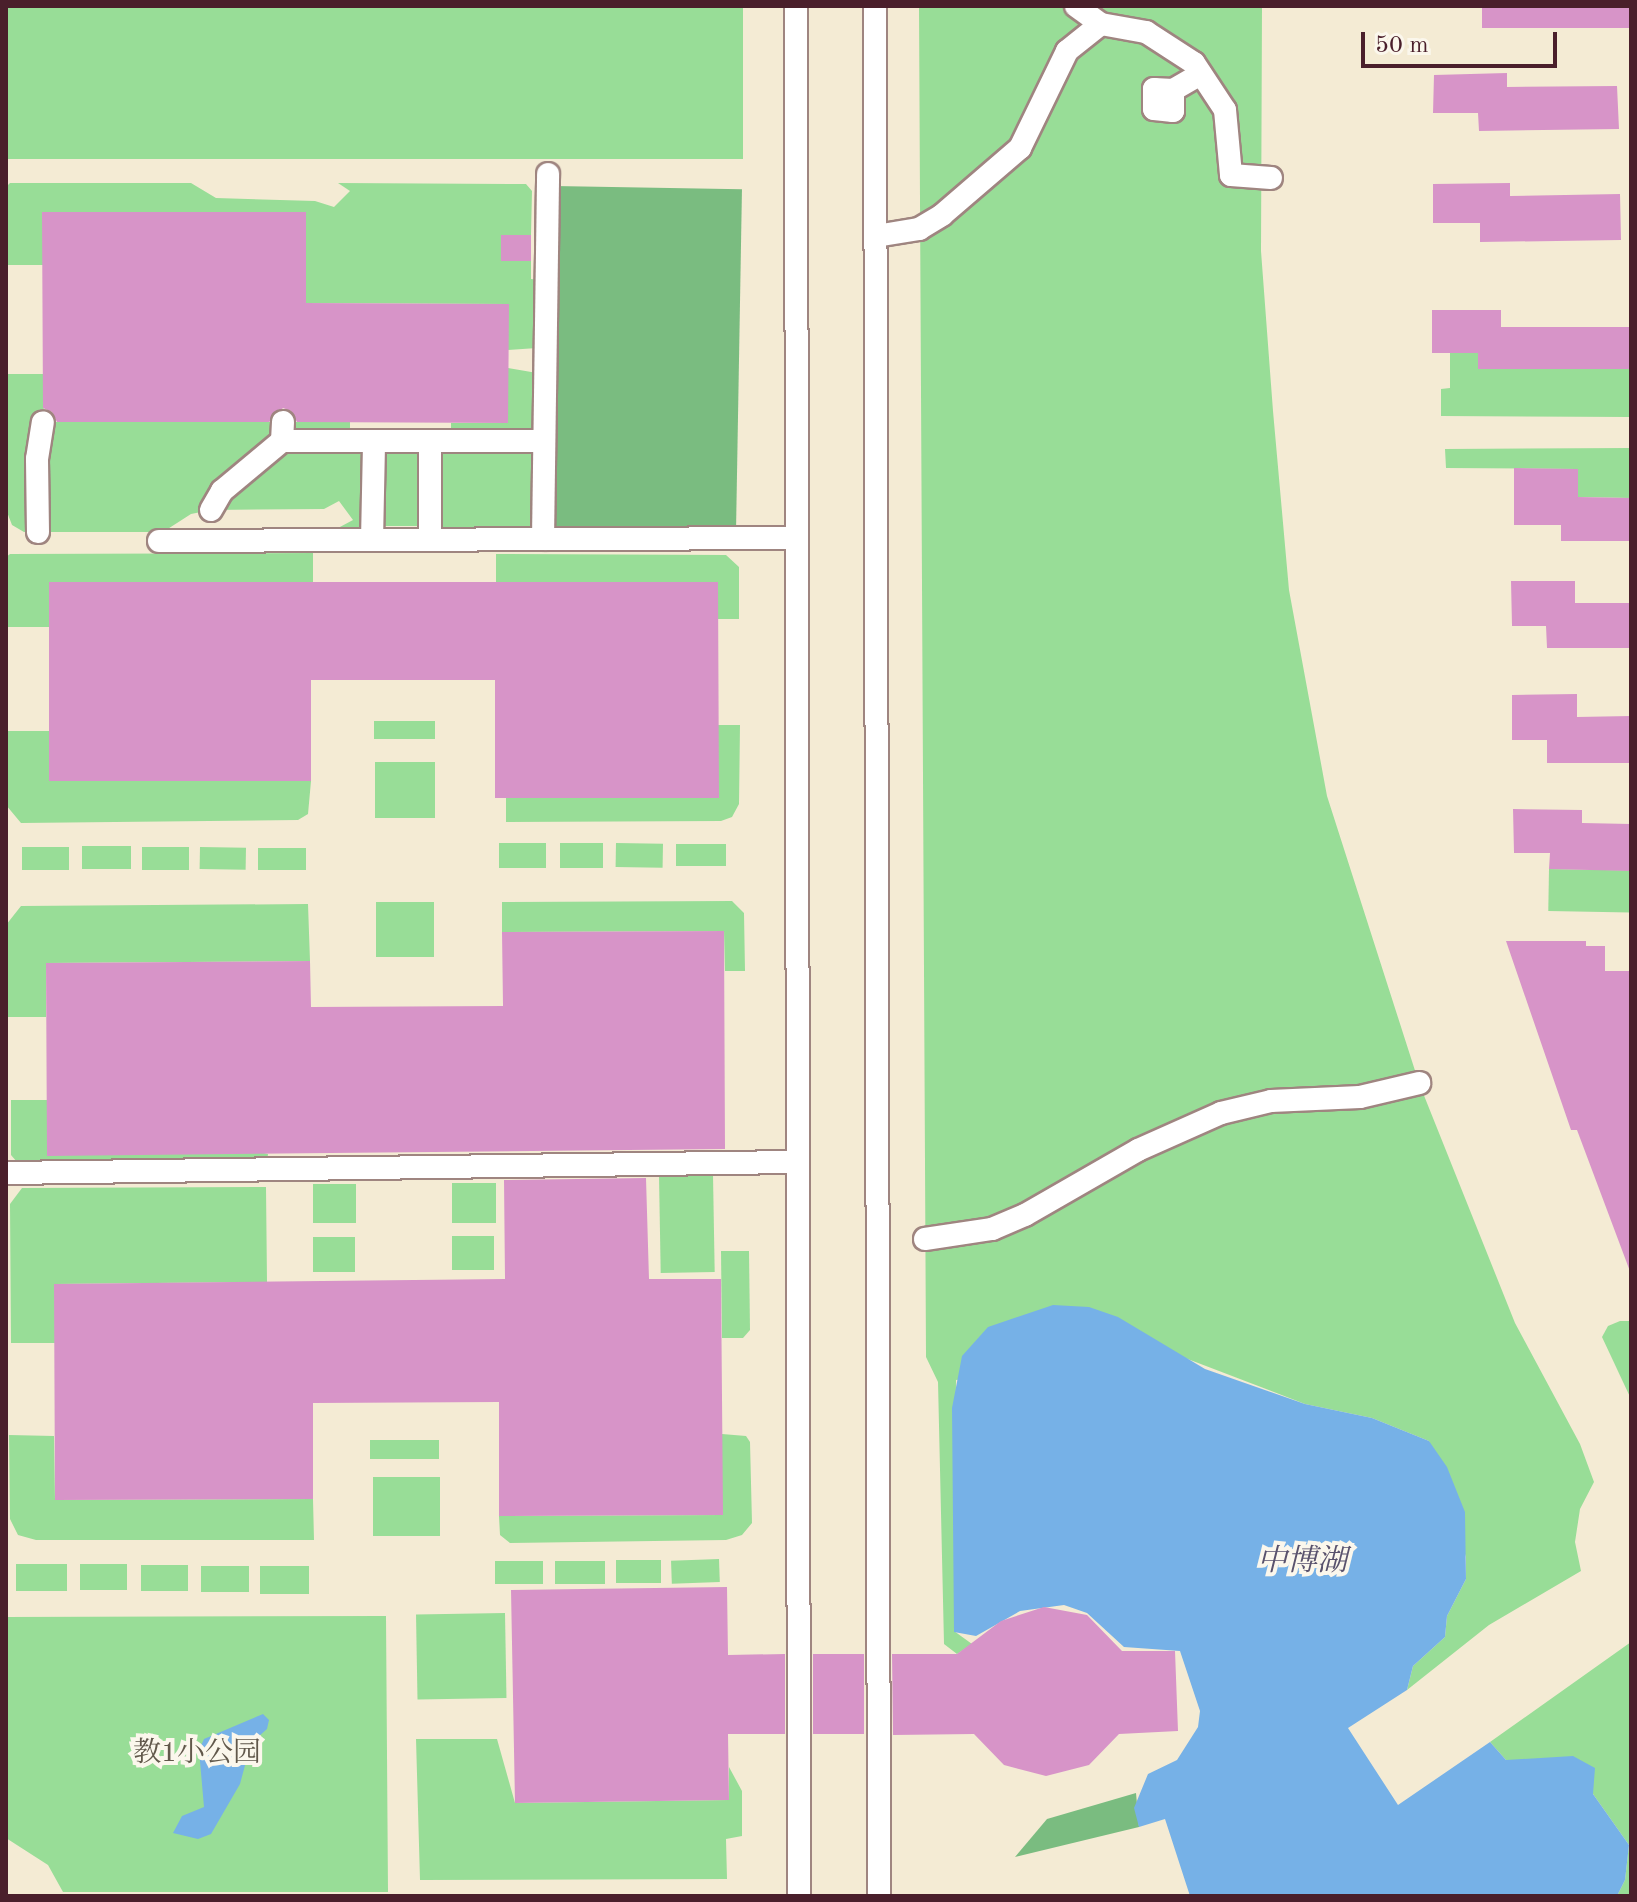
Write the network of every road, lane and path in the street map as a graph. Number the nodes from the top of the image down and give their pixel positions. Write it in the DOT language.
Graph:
graph roads {
  1 [pos="796,6"];
  2 [pos="875,6"];
  3 [pos="1076,6"];
  4 [pos="1101,24"];
  5 [pos="1201,74"];
  6 [pos="1173,90"];
  7 [pos="548,174"];
  8 [pos="1271,178"];
  9 [pos="876,236"];
  10 [pos="43,422"];
  11 [pos="374,441"];
  12 [pos="430,441"];
  13 [pos="544,441"];
  14 [pos="211,510"];
  15 [pos="38,532"];
  16 [pos="797,538"];
  17 [pos="543,539"];
  18 [pos="372,540"];
  19 [pos="430,540"];
  20 [pos="159,541"];
  21 [pos="1419,1083"];
  22 [pos="798,1162"];
  23 [pos="6,1173"];
  24 [pos="925,1239"];
  25 [pos="799,1896"];
  26 [pos="879,1896"];
  1 -- 16 [label="street"];
  2 -- 9 [label="street"];
  3 -- 4 [label="street"];
  4 -- 5 [label="street"];
  4 -- 9 [label="street"];
  5 -- 6 [label="street"];
  5 -- 8 [label="street"];
  7 -- 13 [label="street"];
  9 -- 26 [label="street"];
  10 -- 15 [label="street"];
  11 -- 12 [label="street"];
  11 -- 14 [label="street"];
  11 -- 18 [label="street"];
  12 -- 13 [label="street"];
  12 -- 19 [label="street"];
  13 -- 17 [label="street"];
  16 -- 17 [label="street"];
  16 -- 22 [label="street"];
  17 -- 19 [label="street"];
  18 -- 19 [label="street"];
  18 -- 20 [label="street"];
  21 -- 24 [label="street"];
  22 -- 23 [label="street"];
  22 -- 25 [label="street"];
}
